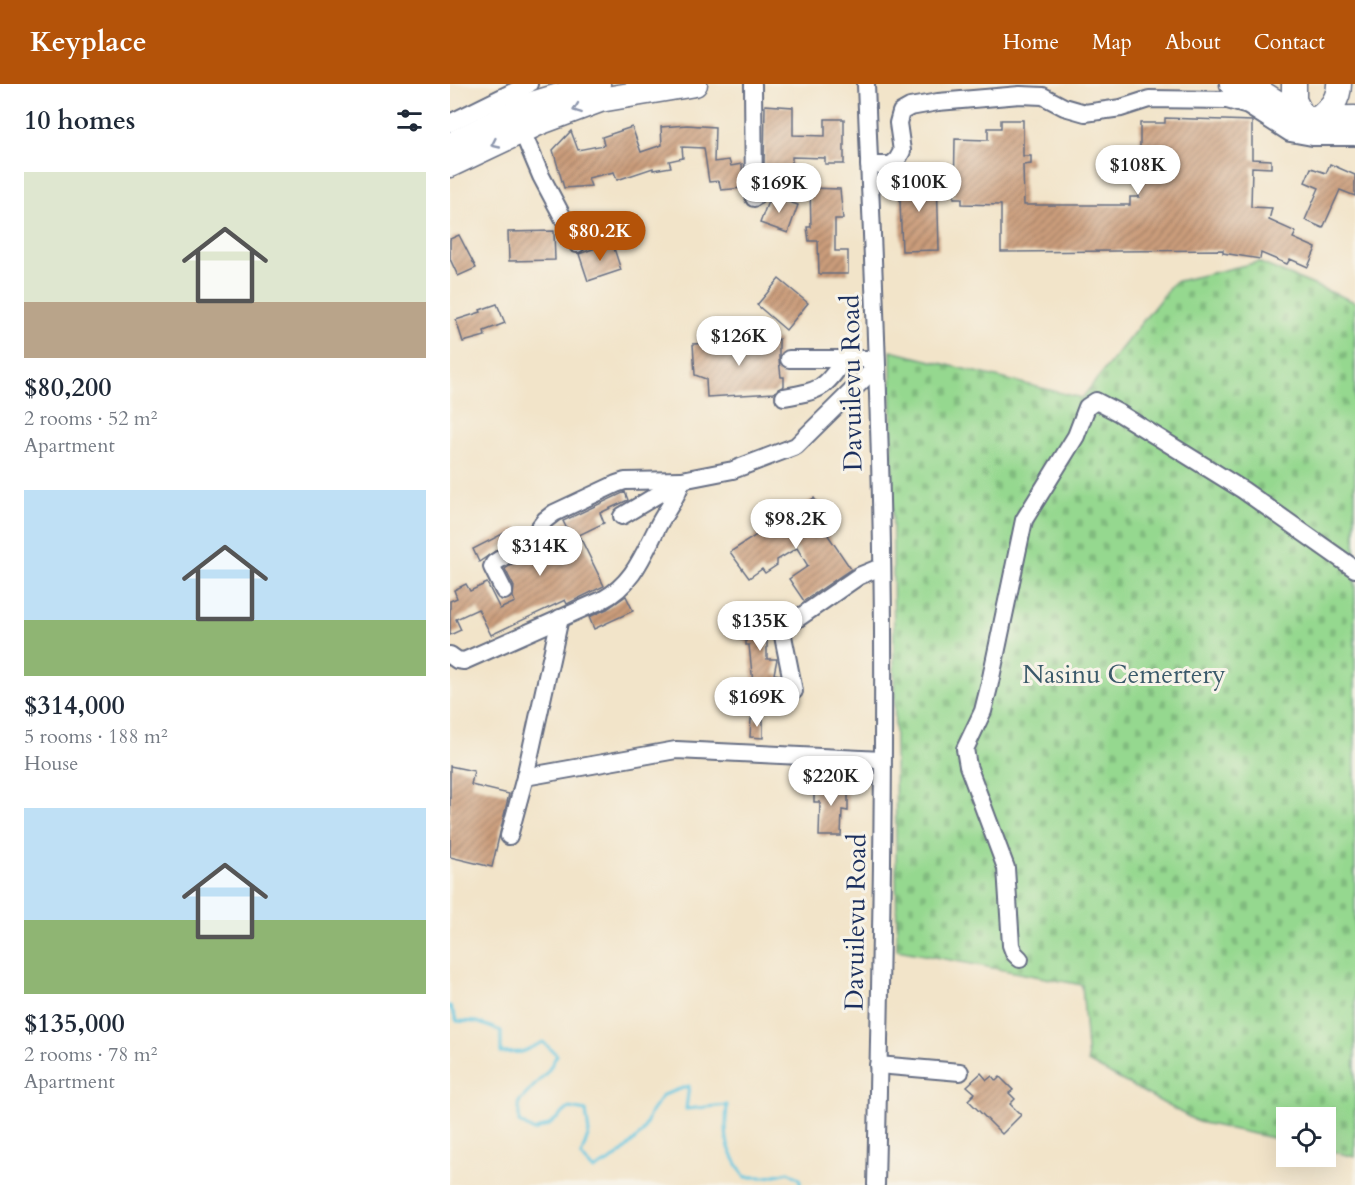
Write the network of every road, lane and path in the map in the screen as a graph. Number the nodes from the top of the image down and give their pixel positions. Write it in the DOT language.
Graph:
graph roads {
  1 [pos="598,84"];
  2 [pos="686,84"];
  3 [pos="695,84"];
  4 [pos="753,84"];
  5 [pos="866,84"];
  6 [pos="1232,84"];
  7 [pos="1294,84"];
  8 [pos="1339,84"];
  9 [pos="1351,84"];
  10 [pos="1355,86"];
  11 [pos="524,91"];
  12 [pos="1310,118"];
  13 [pos="1355,118"];
  14 [pos="450,123"];
  15 [pos="522,131"];
  16 [pos="1355,137"];
  17 [pos="450,145"];
  18 [pos="450,165"];
  19 [pos="869,165"];
  20 [pos="754,198"];
  21 [pos="577,244"];
  22 [pos="789,359"];
  23 [pos="844,359"];
  24 [pos="876,363"];
  25 [pos="784,397"];
  26 [pos="682,480"];
  27 [pos="622,516"];
  28 [pos="882,567"];
  29 [pos="1355,569"];
  30 [pos="504,591"];
  31 [pos="560,618"];
  32 [pos="450,655"];
  33 [pos="794,691"];
  34 [pos="882,760"];
  35 [pos="525,777"];
  36 [pos="509,836"];
  37 [pos="1020,959"];
  38 [pos="878,1065"];
  39 [pos="960,1072"];
  40 [pos="876,1185"];
  1 -- 11 [label="highway"];
  2 -- 3 [label="highway"];
  2 -- 15 [label="highway, one-way"];
  4 -- 20 [label="street"];
  5 -- 19 [label="street, Davuilevu Road"];
  6 -- 12 [label="highway"];
  7 -- 12 [label="highway"];
  8 -- 12 [label="highway"];
  9 -- 10 [label="highway"];
  11 -- 14 [label="street"];
  11 -- 17 [label="highway"];
  12 -- 13 [label="highway"];
  15 -- 18 [label="highway, one-way"];
  15 -- 21 [label="street"];
  16 -- 19 [label="street"];
  19 -- 24 [label="street, Davuilevu Road"];
  22 -- 23 [label="street"];
  23 -- 24 [label="street"];
  23 -- 25 [label="street"];
  24 -- 26 [label="street"];
  24 -- 28 [label="street, Davuilevu Road"];
  26 -- 27 [label="street"];
  26 -- 30 [label="street"];
  26 -- 31 [label="street"];
  28 -- 33 [label="street"];
  28 -- 34 [label="street, Davuilevu Road"];
  29 -- 37 [label="street"];
  31 -- 32 [label="street"];
  31 -- 35 [label="street"];
  34 -- 35 [label="street"];
  34 -- 38 [label="street, Davuilevu Road"];
  35 -- 36 [label="street"];
  38 -- 39 [label="street"];
  38 -- 40 [label="street, Davuilevu Road"];
}
